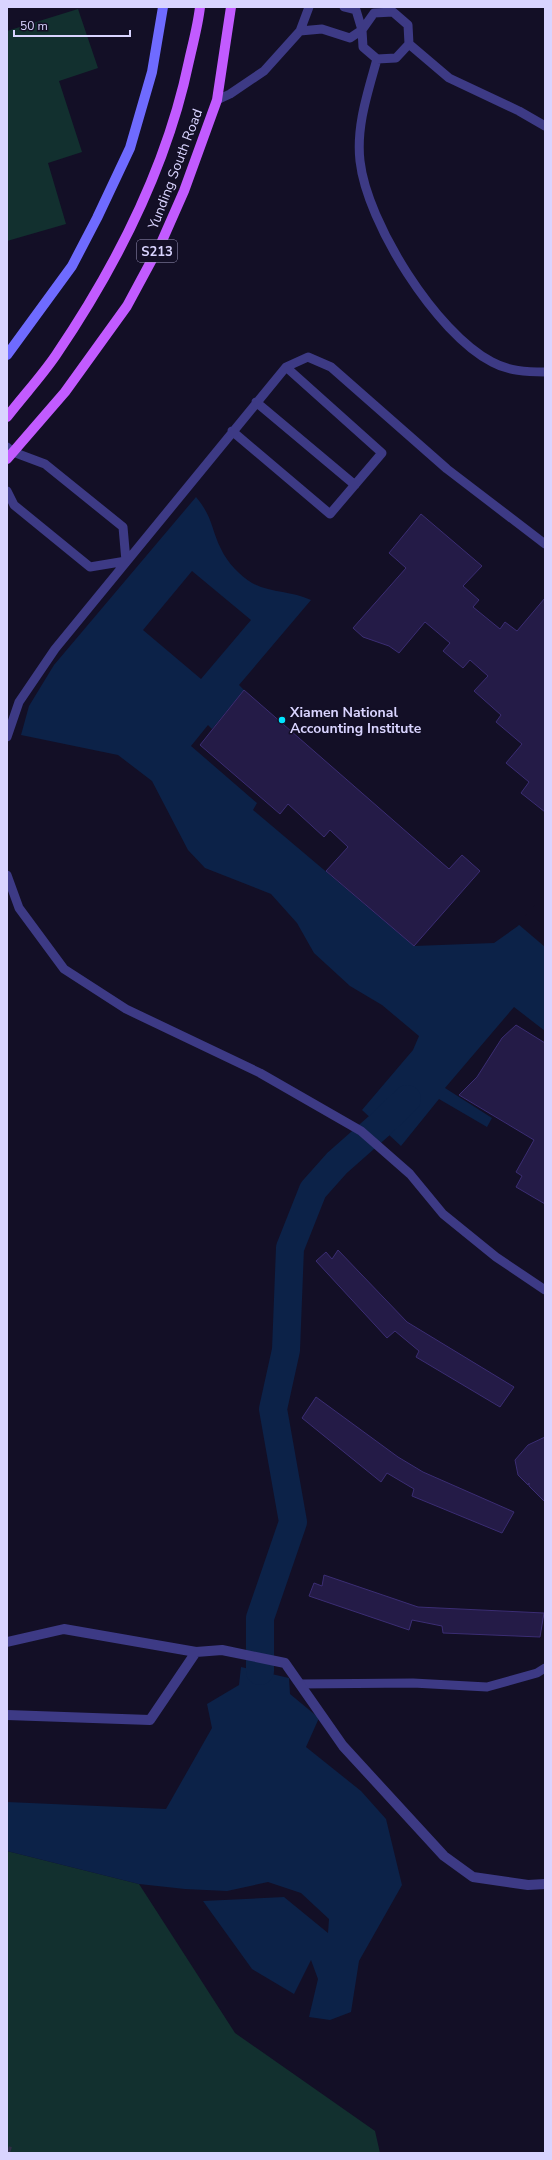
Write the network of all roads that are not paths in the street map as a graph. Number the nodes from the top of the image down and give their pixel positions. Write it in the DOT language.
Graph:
graph roads {
  1 [pos="163,7"];
  2 [pos="200,7"];
  3 [pos="232,7"];
  4 [pos="309,7"];
  5 [pos="344,7"];
  6 [pos="393,10"];
  7 [pos="362,30"];
  8 [pos="300,31"];
  9 [pos="409,44"];
  10 [pos="377,60"];
  11 [pos="217,100"];
  12 [pos="545,126"];
  13 [pos="7,354"];
  14 [pos="286,367"];
  15 [pos="545,372"];
  16 [pos="256,402"];
  17 [pos="7,417"];
  18 [pos="232,431"];
  19 [pos="9,453"];
  20 [pos="355,484"];
  21 [pos="7,491"];
  22 [pos="545,544"];
  23 [pos="126,561"];
  24 [pos="7,738"];
  25 [pos="7,876"];
  26 [pos="545,1290"];
  27 [pos="7,1642"];
  28 [pos="196,1652"];
  29 [pos="545,1668"];
  30 [pos="300,1684"];
  31 [pos="7,1715"];
  32 [pos="545,1884"];
  1 -- 13 [label="street"];
  2 -- 17 [label="main road, Yunding South Road / S213"];
  3 -- 11 [label="main road, Yunding South Road / S213"];
  4 -- 8 [label="lane"];
  5 -- 7 [label="lane"];
  6 -- 7 [label="lane"];
  6 -- 9 [label="lane"];
  7 -- 8 [label="lane"];
  7 -- 10 [label="lane"];
  8 -- 11 [label="lane"];
  9 -- 10 [label="lane"];
  9 -- 12 [label="lane"];
  10 -- 15 [label="lane"];
  11 -- 19 [label="main road, Yunding South Road / S213"];
  14 -- 16 [label="lane"];
  14 -- 20 [label="lane"];
  14 -- 22 [label="lane"];
  16 -- 18 [label="lane"];
  16 -- 20 [label="lane"];
  18 -- 20 [label="lane"];
  18 -- 23 [label="lane"];
  19 -- 23 [label="lane"];
  21 -- 23 [label="lane"];
  23 -- 24 [label="lane"];
  25 -- 26 [label="lane"];
  27 -- 28 [label="street"];
  28 -- 30 [label="street"];
  28 -- 31 [label="street"];
  29 -- 30 [label="lane"];
  30 -- 32 [label="street"];
}
